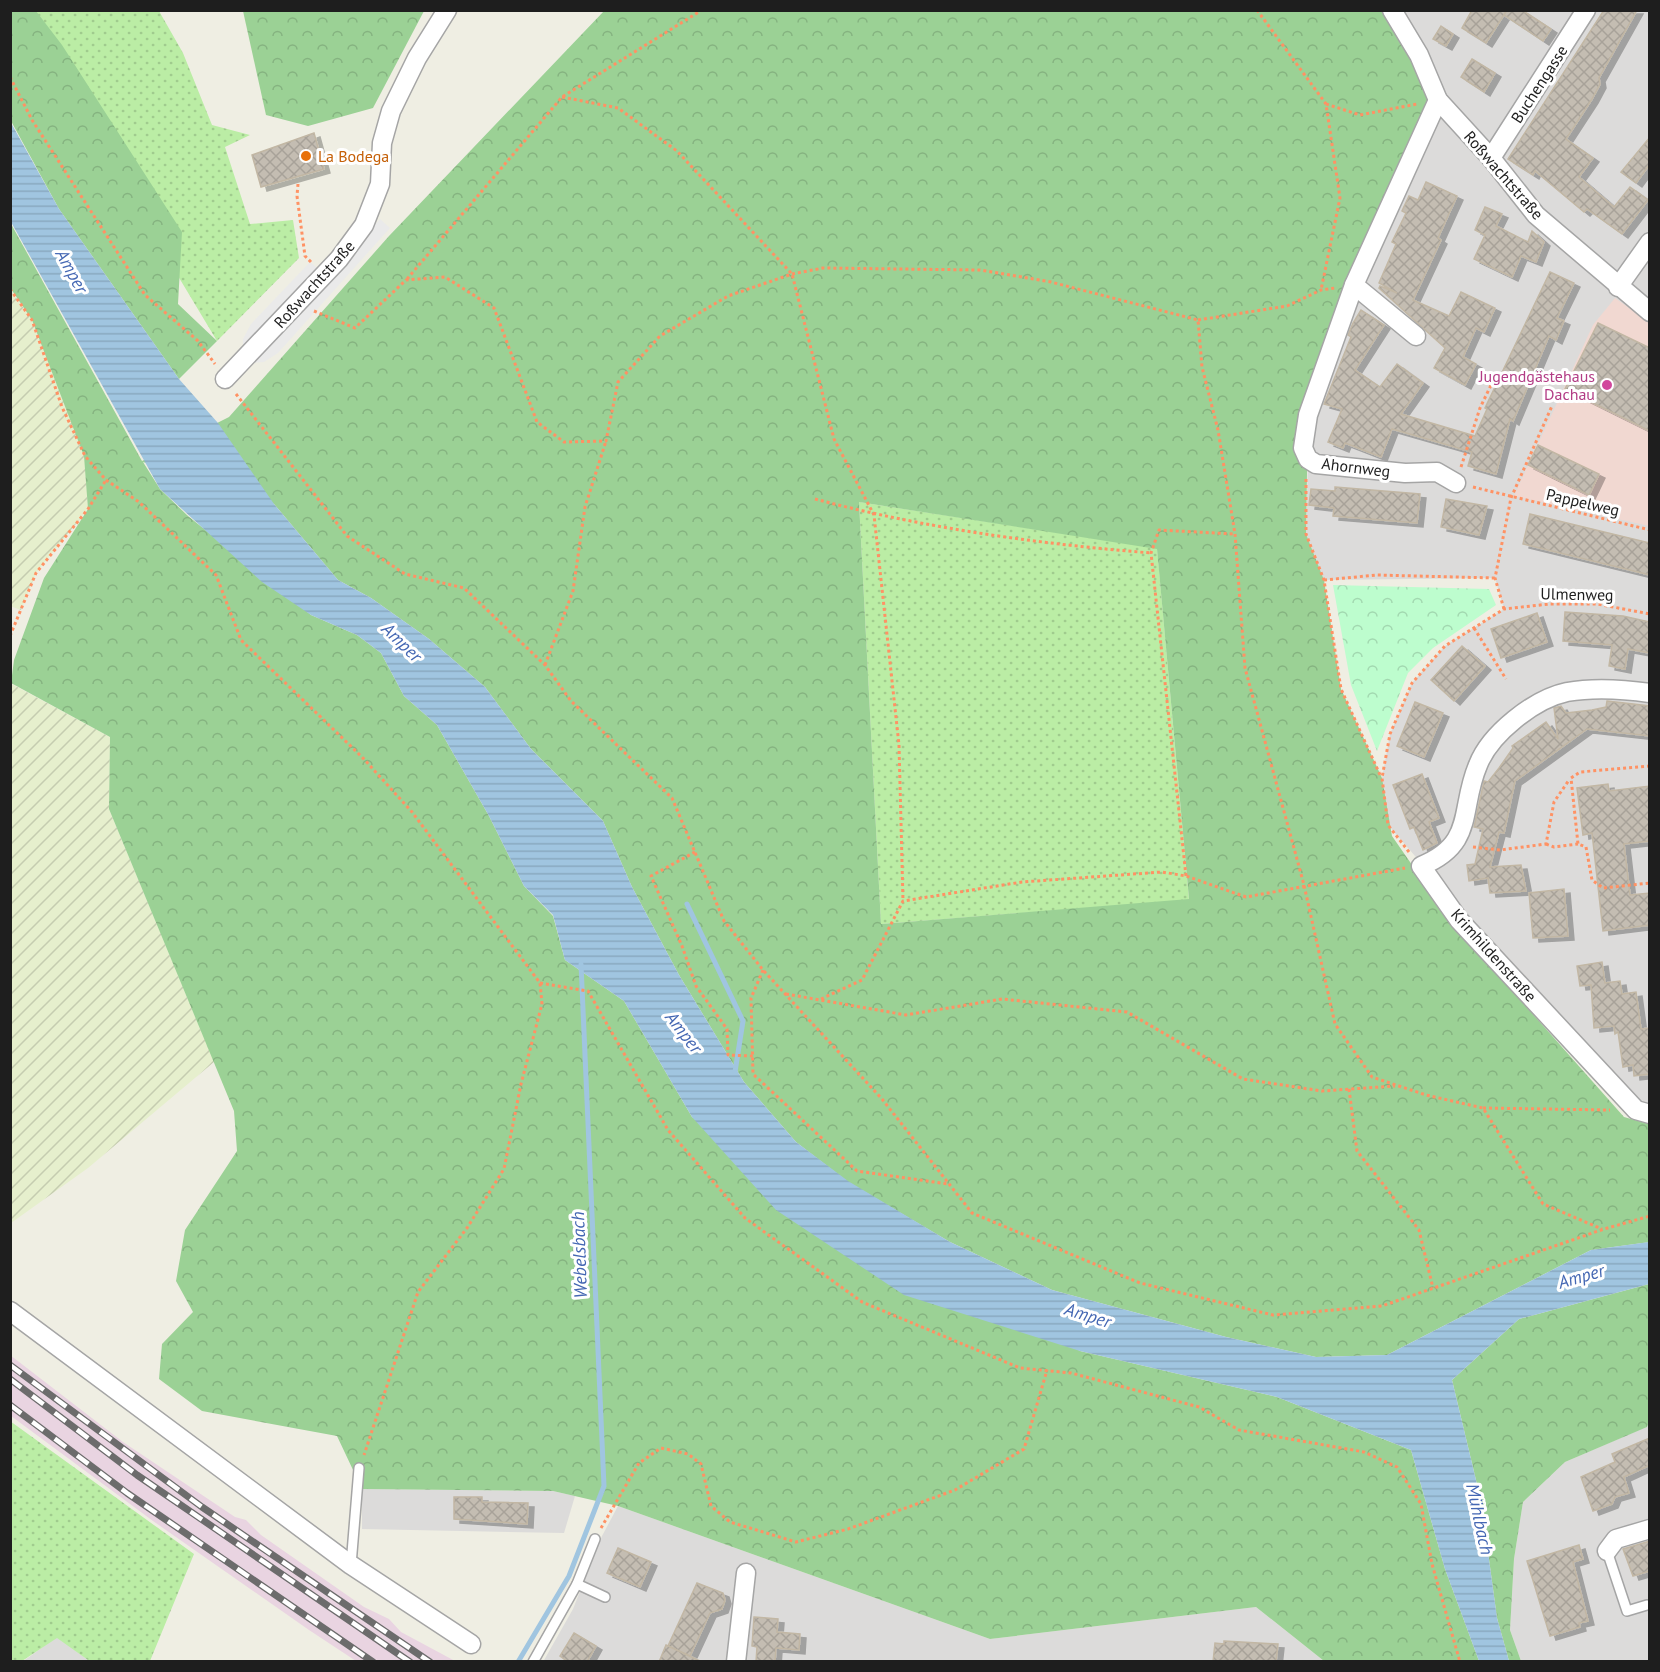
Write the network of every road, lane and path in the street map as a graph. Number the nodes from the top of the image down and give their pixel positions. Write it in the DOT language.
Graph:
graph roads {
  1 [pos="447,10"];
  2 [pos="702,10"];
  3 [pos="1257,10"];
  4 [pos="1392,10"];
  5 [pos="1586,10"];
  6 [pos="10,77"];
  7 [pos="562,98"];
  8 [pos="1438,100"];
  9 [pos="1326,104"];
  10 [pos="1491,158"];
  11 [pos="298,184"];
  12 [pos="1650,242"];
  13 [pos="326,274"];
  14 [pos="792,274"];
  15 [pos="406,280"];
  16 [pos="1354,285"];
  17 [pos="1618,287"];
  18 [pos="10,289"];
  19 [pos="1321,290"];
  20 [pos="298,304"];
  21 [pos="1650,312"];
  22 [pos="1198,320"];
  23 [pos="1416,336"];
  24 [pos="225,379"];
  25 [pos="1493,381"];
  26 [pos="1552,406"];
  27 [pos="606,441"];
  28 [pos="1308,459"];
  29 [pos="106,480"];
  30 [pos="1456,483"];
  31 [pos="1511,498"];
  32 [pos="815,499"];
  33 [pos="874,515"];
  34 [pos="1650,530"];
  35 [pos="1235,534"];
  36 [pos="1152,553"];
  37 [pos="1495,578"];
  38 [pos="1324,580"];
  39 [pos="1504,609"];
  40 [pos="1650,614"];
  41 [pos="1474,628"];
  42 [pos="10,636"];
  43 [pos="545,665"];
  44 [pos="1506,679"];
  45 [pos="1650,693"];
  46 [pos="1650,766"];
  47 [pos="1382,778"];
  48 [pos="1570,778"];
  49 [pos="1458,840"];
  50 [pos="1546,844"];
  51 [pos="1578,844"];
  52 [pos="695,852"];
  53 [pos="1420,866"];
  54 [pos="1186,876"];
  55 [pos="1650,883"];
  56 [pos="1304,885"];
  57 [pos="903,901"];
  58 [pos="763,970"];
  59 [pos="540,983"];
  60 [pos="785,994"];
  61 [pos="821,999"];
  62 [pos="753,1056"];
  63 [pos="1397,1086"];
  64 [pos="1349,1089"];
  65 [pos="1483,1108"];
  66 [pos="1643,1112"];
  67 [pos="949,1184"];
  68 [pos="1650,1216"];
  69 [pos="1604,1229"];
  70 [pos="1433,1288"];
  71 [pos="10,1311"];
  72 [pos="1047,1370"];
  73 [pos="359,1468"];
  74 [pos="1650,1529"];
  75 [pos="595,1539"];
  76 [pos="1607,1551"];
  77 [pos="351,1565"];
  78 [pos="746,1573"];
  79 [pos="577,1584"];
  80 [pos="605,1597"];
  81 [pos="1647,1605"];
  82 [pos="471,1644"];
  83 [pos="533,1662"];
  84 [pos="736,1662"];
  85 [pos="1460,1662"];
  1 -- 13 [label="street, Roßwachtstraße"];
  2 -- 7 [label="path"];
  3 -- 9 [label="path"];
  4 -- 8 [label="street, Roßwachtstraße"];
  5 -- 10 [label="street, Buchengasse"];
  6 -- 24 [label="path"];
  7 -- 14 [label="path"];
  7 -- 15 [label="path"];
  8 -- 9 [label="path"];
  8 -- 10 [label="street, Roßwachtstraße"];
  8 -- 16 [label="street, Ahornweg"];
  9 -- 19 [label="path"];
  10 -- 17 [label="street, Roßwachtstraße"];
  11 -- 13 [label="path"];
  12 -- 17 [label="street"];
  13 -- 20 [label="street, Roßwachtstraße"];
  14 -- 22 [label="path"];
  14 -- 27 [label="path"];
  14 -- 33 [label="path"];
  15 -- 20 [label="path"];
  15 -- 27 [label="path"];
  16 -- 19 [label="path"];
  16 -- 23 [label="street"];
  16 -- 28 [label="street, Ahornweg"];
  17 -- 21 [label="street, Roßwachtstraße"];
  18 -- 29 [label="path"];
  19 -- 22 [label="path"];
  20 -- 24 [label="street, Roßwachtstraße"];
  22 -- 35 [label="path"];
  24 -- 43 [label="path"];
  25 -- 30 [label="path"];
  26 -- 31 [label="path"];
  27 -- 43 [label="path"];
  28 -- 30 [label="street, Ahornweg"];
  28 -- 38 [label="path"];
  29 -- 42 [label="path"];
  29 -- 59 [label="path"];
  30 -- 31 [label="path"];
  31 -- 34 [label="path, Pappelweg"];
  31 -- 37 [label="path"];
  32 -- 33 [label="path"];
  33 -- 36 [label="path"];
  33 -- 57 [label="path"];
  35 -- 36 [label="path"];
  35 -- 56 [label="path"];
  36 -- 54 [label="path"];
  37 -- 38 [label="path"];
  37 -- 39 [label="path"];
  38 -- 47 [label="path"];
  39 -- 40 [label="path, Ulmenweg"];
  39 -- 41 [label="path, Ulmenweg"];
  41 -- 44 [label="path"];
  41 -- 47 [label="path, Ulmenweg"];
  43 -- 52 [label="path"];
  45 -- 49 [label="street"];
  46 -- 48 [label="path"];
  47 -- 53 [label="path, Ulmenweg"];
  48 -- 50 [label="path"];
  48 -- 51 [label="path"];
  49 -- 50 [label="path"];
  49 -- 53 [label="street"];
  50 -- 51 [label="path"];
  51 -- 55 [label="path"];
  52 -- 58 [label="path"];
  52 -- 62 [label="path"];
  53 -- 56 [label="path"];
  53 -- 66 [label="street, Krimhildenstraße"];
  54 -- 56 [label="path"];
  54 -- 57 [label="path"];
  56 -- 63 [label="path"];
  57 -- 61 [label="path"];
  58 -- 60 [label="path"];
  58 -- 62 [label="path"];
  59 -- 72 [label="path"];
  59 -- 73 [label="path"];
  60 -- 61 [label="path"];
  60 -- 67 [label="path"];
  61 -- 64 [label="path"];
  62 -- 67 [label="path"];
  63 -- 64 [label="path"];
  63 -- 65 [label="path"];
  64 -- 70 [label="path"];
  65 -- 66 [label="path"];
  65 -- 69 [label="path"];
  67 -- 70 [label="path"];
  68 -- 69 [label="path"];
  69 -- 70 [label="path"];
  71 -- 77 [label="street"];
  72 -- 75 [label="path"];
  72 -- 85 [label="path"];
  73 -- 77 [label="lane"];
  74 -- 76 [label="street"];
  75 -- 79 [label="lane"];
  76 -- 81 [label="lane"];
  77 -- 82 [label="street"];
  78 -- 84 [label="street"];
  79 -- 80 [label="lane"];
  79 -- 83 [label="lane"];
}
